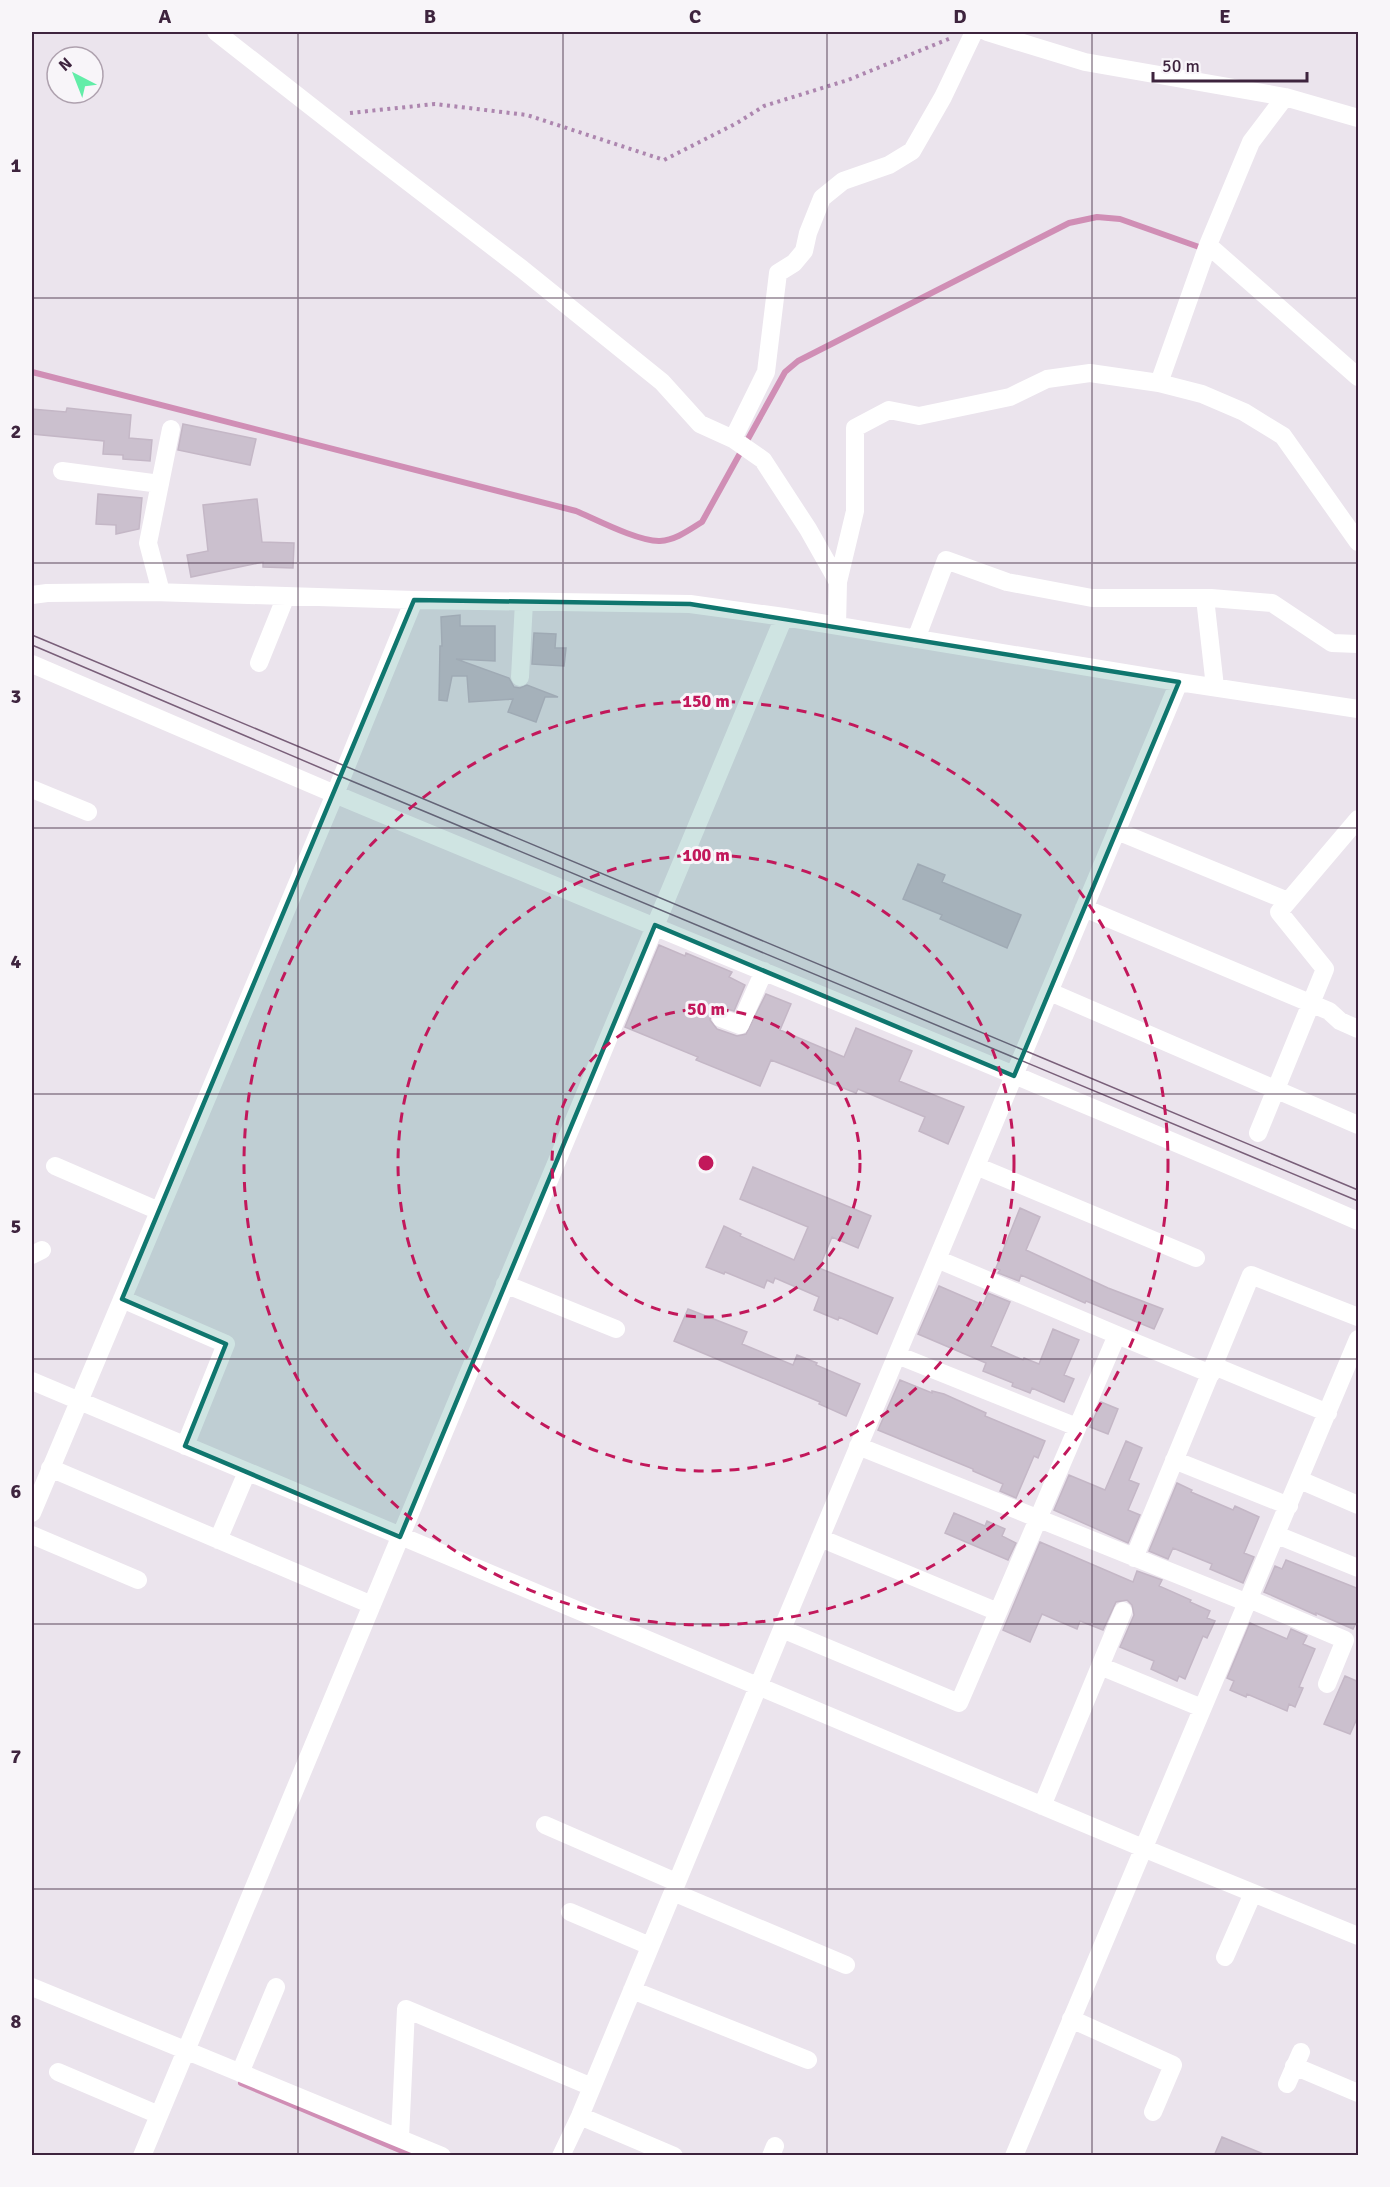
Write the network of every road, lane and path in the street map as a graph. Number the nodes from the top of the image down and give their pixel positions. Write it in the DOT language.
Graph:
graph roads {
  1 [pos="216,32"];
  2 [pos="974,32"];
  3 [pos="987,32"];
  4 [pos="956,36"];
  5 [pos="1285,98"];
  6 [pos="323,116"];
  7 [pos="1359,118"];
  8 [pos="1208,245"];
  9 [pos="1359,377"];
  10 [pos="1159,383"];
  11 [pos="171,429"];
  12 [pos="738,443"];
  13 [pos="62,471"];
  14 [pos="160,484"];
  15 [pos="1359,542"];
  16 [pos="838,582"];
  17 [pos="161,592"];
  18 [pos="32,595"];
  19 [pos="286,596"];
  20 [pos="1205,598"];
  21 [pos="414,600"];
  22 [pos="524,602"];
  23 [pos="784,617"];
  24 [pos="837,626"];
  25 [pos="916,639"];
  26 [pos="1359,644"];
  27 [pos="259,663"];
  28 [pos="32,664"];
  29 [pos="520,676"];
  30 [pos="1179,682"];
  31 [pos="1215,687"];
  32 [pos="1359,710"];
  33 [pos="32,789"];
  34 [pos="335,794"];
  35 [pos="88,812"];
  36 [pos="1359,819"];
  37 [pos="1117,831"];
  38 [pos="1288,901"];
  39 [pos="1084,908"];
  40 [pos="655,926"];
  41 [pos="764,971"];
  42 [pos="1050,992"];
  43 [pos="1311,1004"];
  44 [pos="721,1018"];
  45 [pos="1359,1029"];
  46 [pos="1014,1076"];
  47 [pos="1276,1090"];
  48 [pos="1359,1125"];
  49 [pos="1258,1132"];
  50 [pos="55,1166"];
  51 [pos="976,1166"];
  52 [pos="159,1211"];
  53 [pos="1359,1221"];
  54 [pos="1196,1258"];
  55 [pos="937,1259"];
  56 [pos="505,1284"];
  57 [pos="122,1299"];
  58 [pos="1359,1317"];
  59 [pos="616,1329"];
  60 [pos="1117,1335"];
  61 [pos="1359,1339"];
  62 [pos="897,1355"];
  63 [pos="1212,1370"];
  64 [pos="1352,1373"];
  65 [pos="32,1381"];
  66 [pos="80,1401"];
  67 [pos="1328,1413"];
  68 [pos="1077,1427"];
  69 [pos="185,1446"];
  70 [pos="858,1446"];
  71 [pos="1174,1460"];
  72 [pos="50,1468"];
  73 [pos="247,1472"];
  74 [pos="1300,1480"];
  75 [pos="1359,1504"];
  76 [pos="1289,1506"];
  77 [pos="32,1513"];
  78 [pos="1038,1520"];
  79 [pos="32,1535"];
  80 [pos="1277,1535"];
  81 [pos="400,1537"];
  82 [pos="820,1539"];
  83 [pos="218,1540"];
  84 [pos="1134,1557"];
  85 [pos="1359,1568"];
  86 [pos="138,1580"];
  87 [pos="1248,1601"];
  88 [pos="372,1605"];
  89 [pos="1123,1611"];
  90 [pos="998,1612"];
  91 [pos="782,1629"];
  92 [pos="1100,1666"];
  93 [pos="1327,1684"];
  94 [pos="757,1687"];
  95 [pos="1202,1708"];
  96 [pos="1042,1806"];
  97 [pos="545,1825"];
  98 [pos="1143,1848"];
  99 [pos="674,1887"];
  100 [pos="1253,1893"];
  101 [pos="570,1912"];
  102 [pos="1359,1936"];
  103 [pos="650,1946"];
  104 [pos="1225,1957"];
  105 [pos="846,1965"];
  106 [pos="32,1987"];
  107 [pos="276,1987"];
  108 [pos="632,1990"];
  109 [pos="1071,2019"];
  110 [pos="184,2055"];
  111 [pos="808,2060"];
  112 [pos="58,2072"];
  113 [pos="240,2073"];
  114 [pos="1287,2084"];
  115 [pos="592,2087"];
  116 [pos="1359,2093"];
  117 [pos="1153,2112"];
  118 [pos="159,2115"];
  119 [pos="580,2116"];
  120 [pos="400,2138"];
  121 [pos="142,2156"];
  122 [pos="442,2156"];
  123 [pos="561,2156"];
  124 [pos="674,2156"];
  125 [pos="1014,2156"];
  1 -- 6 [label="street"];
  2 -- 12 [label="street"];
  3 -- 5 [label="street"];
  4 -- 6 [label="path"];
  5 -- 7 [label="street"];
  5 -- 8 [label="street"];
  6 -- 12 [label="street"];
  8 -- 9 [label="street"];
  8 -- 10 [label="street"];
  10 -- 15 [label="street"];
  10 -- 16 [label="street"];
  11 -- 14 [label="street"];
  12 -- 16 [label="street"];
  13 -- 14 [label="street"];
  14 -- 17 [label="street"];
  16 -- 24 [label="street"];
  17 -- 18 [label="street"];
  17 -- 19 [label="street"];
  19 -- 21 [label="street"];
  19 -- 27 [label="street"];
  20 -- 25 [label="street"];
  20 -- 26 [label="street"];
  20 -- 31 [label="street"];
  21 -- 22 [label="street"];
  21 -- 34 [label="street"];
  22 -- 23 [label="street"];
  22 -- 29 [label="street"];
  23 -- 24 [label="street"];
  23 -- 40 [label="street"];
  24 -- 25 [label="street"];
  25 -- 30 [label="street"];
  28 -- 34 [label="street"];
  30 -- 31 [label="street"];
  30 -- 37 [label="street"];
  31 -- 32 [label="street"];
  33 -- 35 [label="street"];
  34 -- 40 [label="street"];
  34 -- 52 [label="street"];
  36 -- 38 [label="street"];
  37 -- 38 [label="street"];
  37 -- 39 [label="street"];
  38 -- 43 [label="street"];
  39 -- 42 [label="street"];
  39 -- 43 [label="street"];
  40 -- 41 [label="street"];
  40 -- 56 [label="street"];
  41 -- 44 [label="street"];
  41 -- 46 [label="street"];
  42 -- 46 [label="street"];
  42 -- 47 [label="street"];
  43 -- 45 [label="street"];
  43 -- 47 [label="street"];
  46 -- 51 [label="street"];
  46 -- 53 [label="street"];
  47 -- 48 [label="street"];
  47 -- 49 [label="street"];
  50 -- 52 [label="street"];
  51 -- 54 [label="street"];
  51 -- 55 [label="street"];
  52 -- 57 [label="street"];
  55 -- 60 [label="street"];
  55 -- 62 [label="street"];
  56 -- 59 [label="street"];
  56 -- 81 [label="street"];
  57 -- 66 [label="street"];
  57 -- 69 [label="street"];
  58 -- 63 [label="street"];
  60 -- 63 [label="street"];
  60 -- 68 [label="street"];
  61 -- 64 [label="street"];
  62 -- 68 [label="street"];
  62 -- 70 [label="street"];
  63 -- 67 [label="street"];
  63 -- 71 [label="street"];
  64 -- 67 [label="street"];
  65 -- 66 [label="street"];
  66 -- 69 [label="street"];
  66 -- 72 [label="street"];
  67 -- 74 [label="street"];
  68 -- 78 [label="street"];
  69 -- 73 [label="street"];
  70 -- 78 [label="street"];
  70 -- 82 [label="street"];
  71 -- 76 [label="street"];
  71 -- 84 [label="street"];
  72 -- 77 [label="street"];
  72 -- 83 [label="street"];
  73 -- 81 [label="street"];
  73 -- 83 [label="street"];
  74 -- 75 [label="street"];
  74 -- 76 [label="street"];
  76 -- 80 [label="street"];
  78 -- 84 [label="street"];
  78 -- 90 [label="street"];
  79 -- 86 [label="street"];
  80 -- 85 [label="street"];
  80 -- 87 [label="street"];
  81 -- 88 [label="street"];
  81 -- 94 [label="street"];
  82 -- 90 [label="street"];
  82 -- 91 [label="street"];
  83 -- 88 [label="street"];
  84 -- 87 [label="street"];
  87 -- 93 [label="street"];
  87 -- 95 [label="street"];
  88 -- 110 [label="street"];
  89 -- 92 [label="street"];
  90 -- 91 [label="street"];
  91 -- 94 [label="street"];
  92 -- 95 [label="street"];
  92 -- 96 [label="street"];
  94 -- 96 [label="street"];
  94 -- 99 [label="street"];
  95 -- 98 [label="street"];
  96 -- 98 [label="street"];
  97 -- 99 [label="street"];
  98 -- 100 [label="street"];
  98 -- 109 [label="street"];
  99 -- 103 [label="street"];
  99 -- 105 [label="street"];
  100 -- 102 [label="street"];
  100 -- 104 [label="street"];
  101 -- 103 [label="street"];
  103 -- 108 [label="street"];
  106 -- 110 [label="street"];
  107 -- 113 [label="street"];
  108 -- 111 [label="street"];
  108 -- 115 [label="street"];
  109 -- 117 [label="street"];
  109 -- 125 [label="street"];
  110 -- 113 [label="street"];
  110 -- 118 [label="street"];
  112 -- 118 [label="street"];
  113 -- 120 [label="street"];
  114 -- 116 [label="street"];
  115 -- 119 [label="street"];
  115 -- 120 [label="street"];
  118 -- 121 [label="street"];
  119 -- 123 [label="street"];
  119 -- 124 [label="street"];
  120 -- 122 [label="street"];
}
